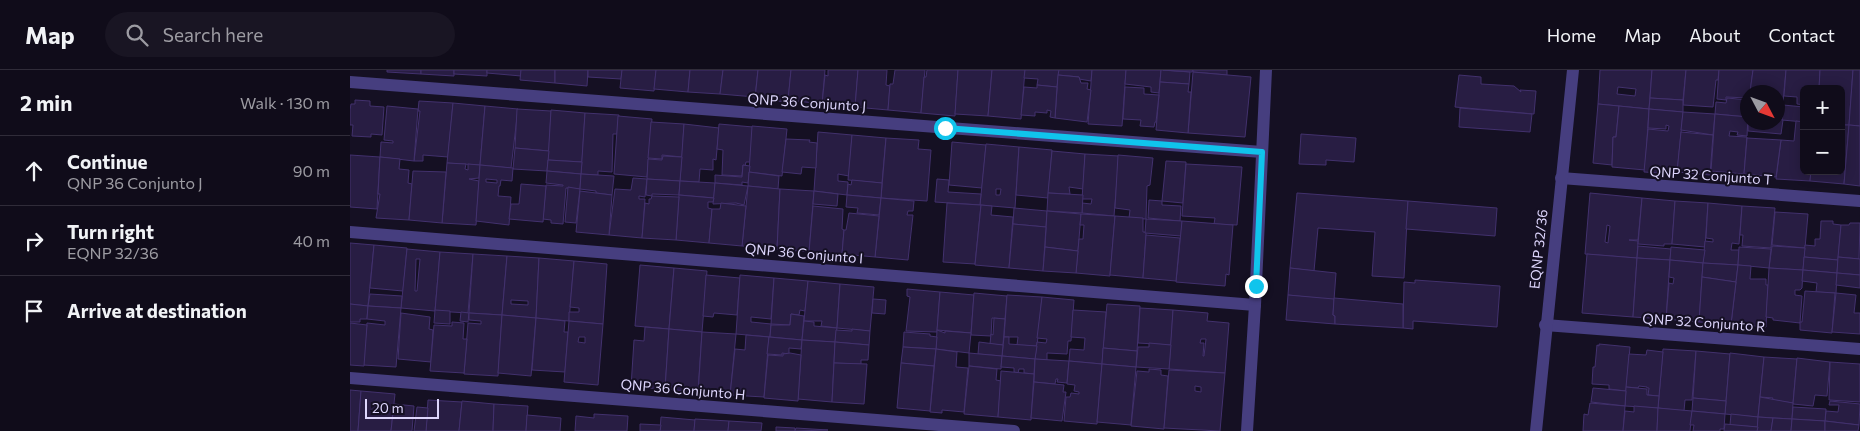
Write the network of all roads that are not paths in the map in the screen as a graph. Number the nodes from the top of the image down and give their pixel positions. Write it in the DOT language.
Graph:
graph roads {
  1 [pos="1266,70"];
  2 [pos="1573,70"];
  3 [pos="350,82"];
  4 [pos="1262,152"];
  5 [pos="1561,178"];
  6 [pos="1860,201"];
  7 [pos="350,232"];
  8 [pos="1255,305"];
  9 [pos="1545,325"];
  10 [pos="1860,349"];
  11 [pos="350,378"];
  12 [pos="1014,431"];
  13 [pos="1247,431"];
  14 [pos="1536,431"];
  1 -- 4 [label="street"];
  2 -- 5 [label="street, EQNP 32/36"];
  3 -- 4 [label="street, QNP 36 Conjunto J"];
  4 -- 8 [label="street"];
  5 -- 6 [label="street, QNP 32 Conjunto T"];
  5 -- 9 [label="street, EQNP 32/36"];
  7 -- 8 [label="street, QNP 36 Conjunto I"];
  8 -- 13 [label="street"];
  9 -- 10 [label="street, QNP 32 Conjunto R"];
  9 -- 14 [label="street, EQNP 32/36"];
  11 -- 12 [label="street, QNP 36 Conjunto H"];
}
